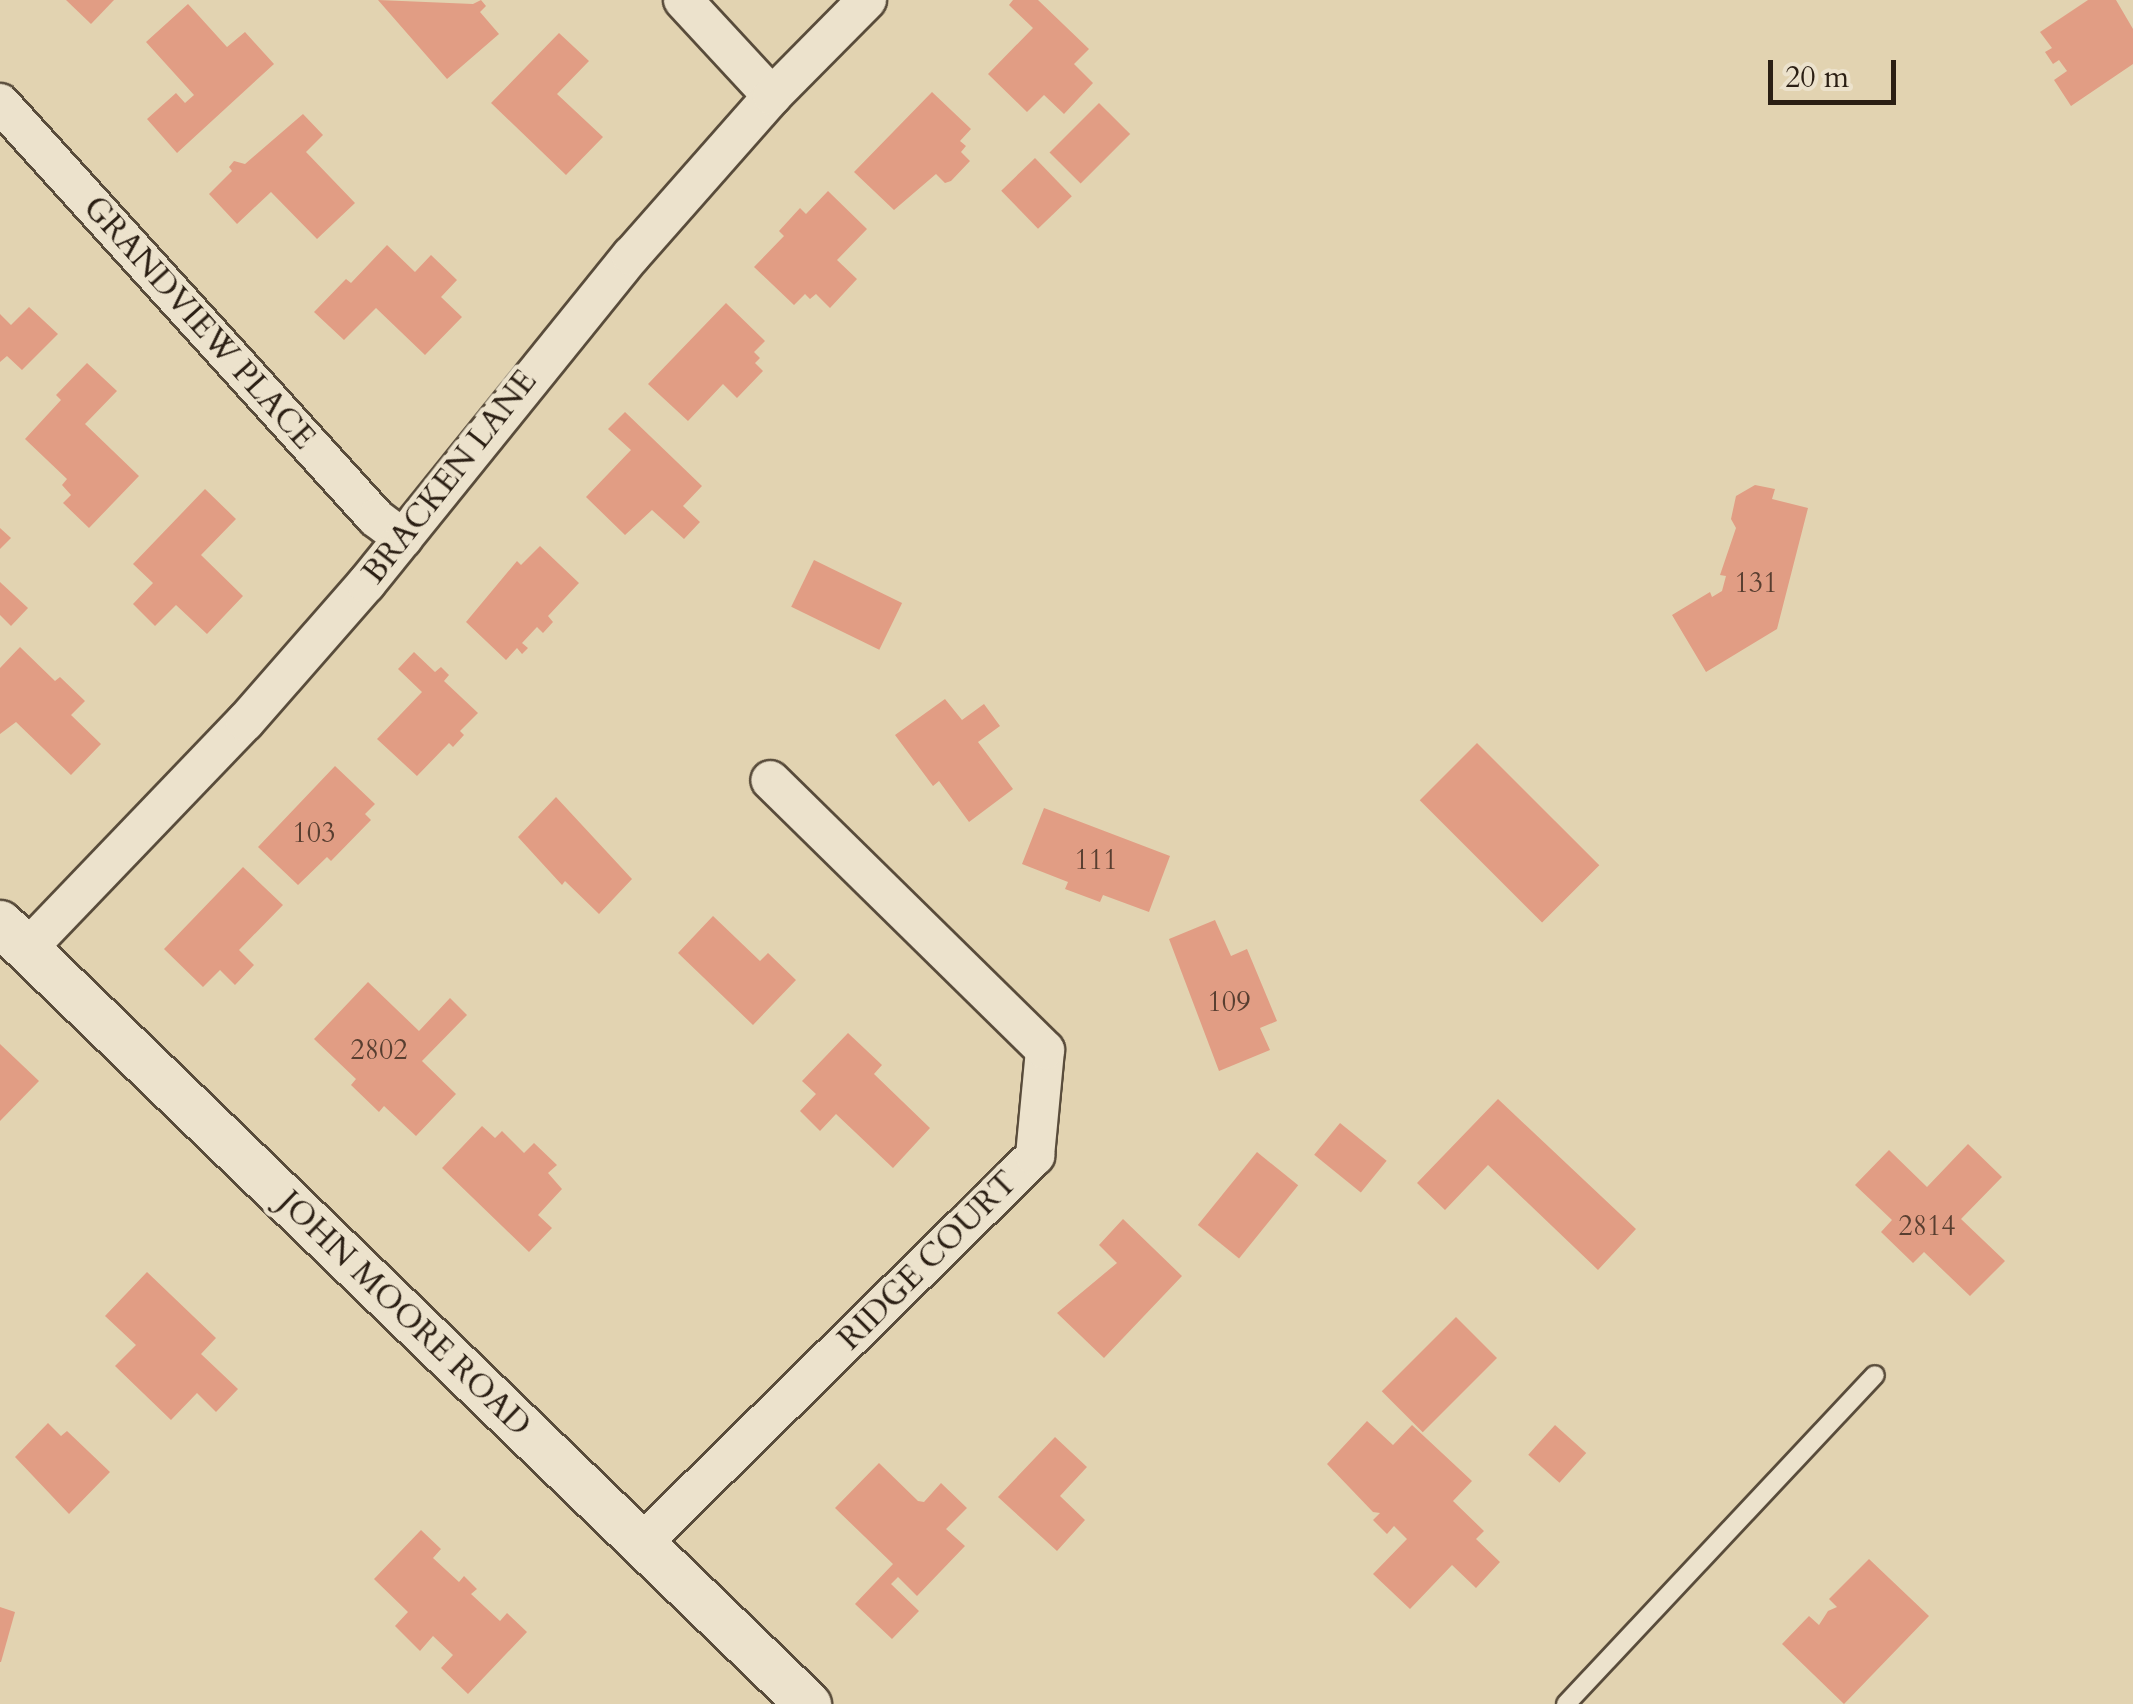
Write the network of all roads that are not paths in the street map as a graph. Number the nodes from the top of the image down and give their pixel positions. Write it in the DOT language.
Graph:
graph roads {
  1 [pos="683,0"];
  2 [pos="867,0"];
  3 [pos="772,96"];
  4 [pos="0,104"];
  5 [pos="403,538"];
  6 [pos="770,780"];
  7 [pos="14,936"];
  8 [pos="1876,1375"];
  9 [pos="642,1544"];
  10 [pos="808,1704"];
  11 [pos="1566,1704"];
  1 -- 3 [label="street"];
  2 -- 3 [label="street, BRACKEN LANE"];
  3 -- 5 [label="street, BRACKEN LANE"];
  4 -- 5 [label="street, GRANDVIEW PLACE"];
  5 -- 7 [label="street, BRACKEN LANE"];
  6 -- 9 [label="street, RIDGE COURT"];
  7 -- 9 [label="street, JOHN MOORE ROAD"];
  8 -- 11 [label="lane"];
  9 -- 10 [label="street, JOHN MOORE ROAD"];
}
